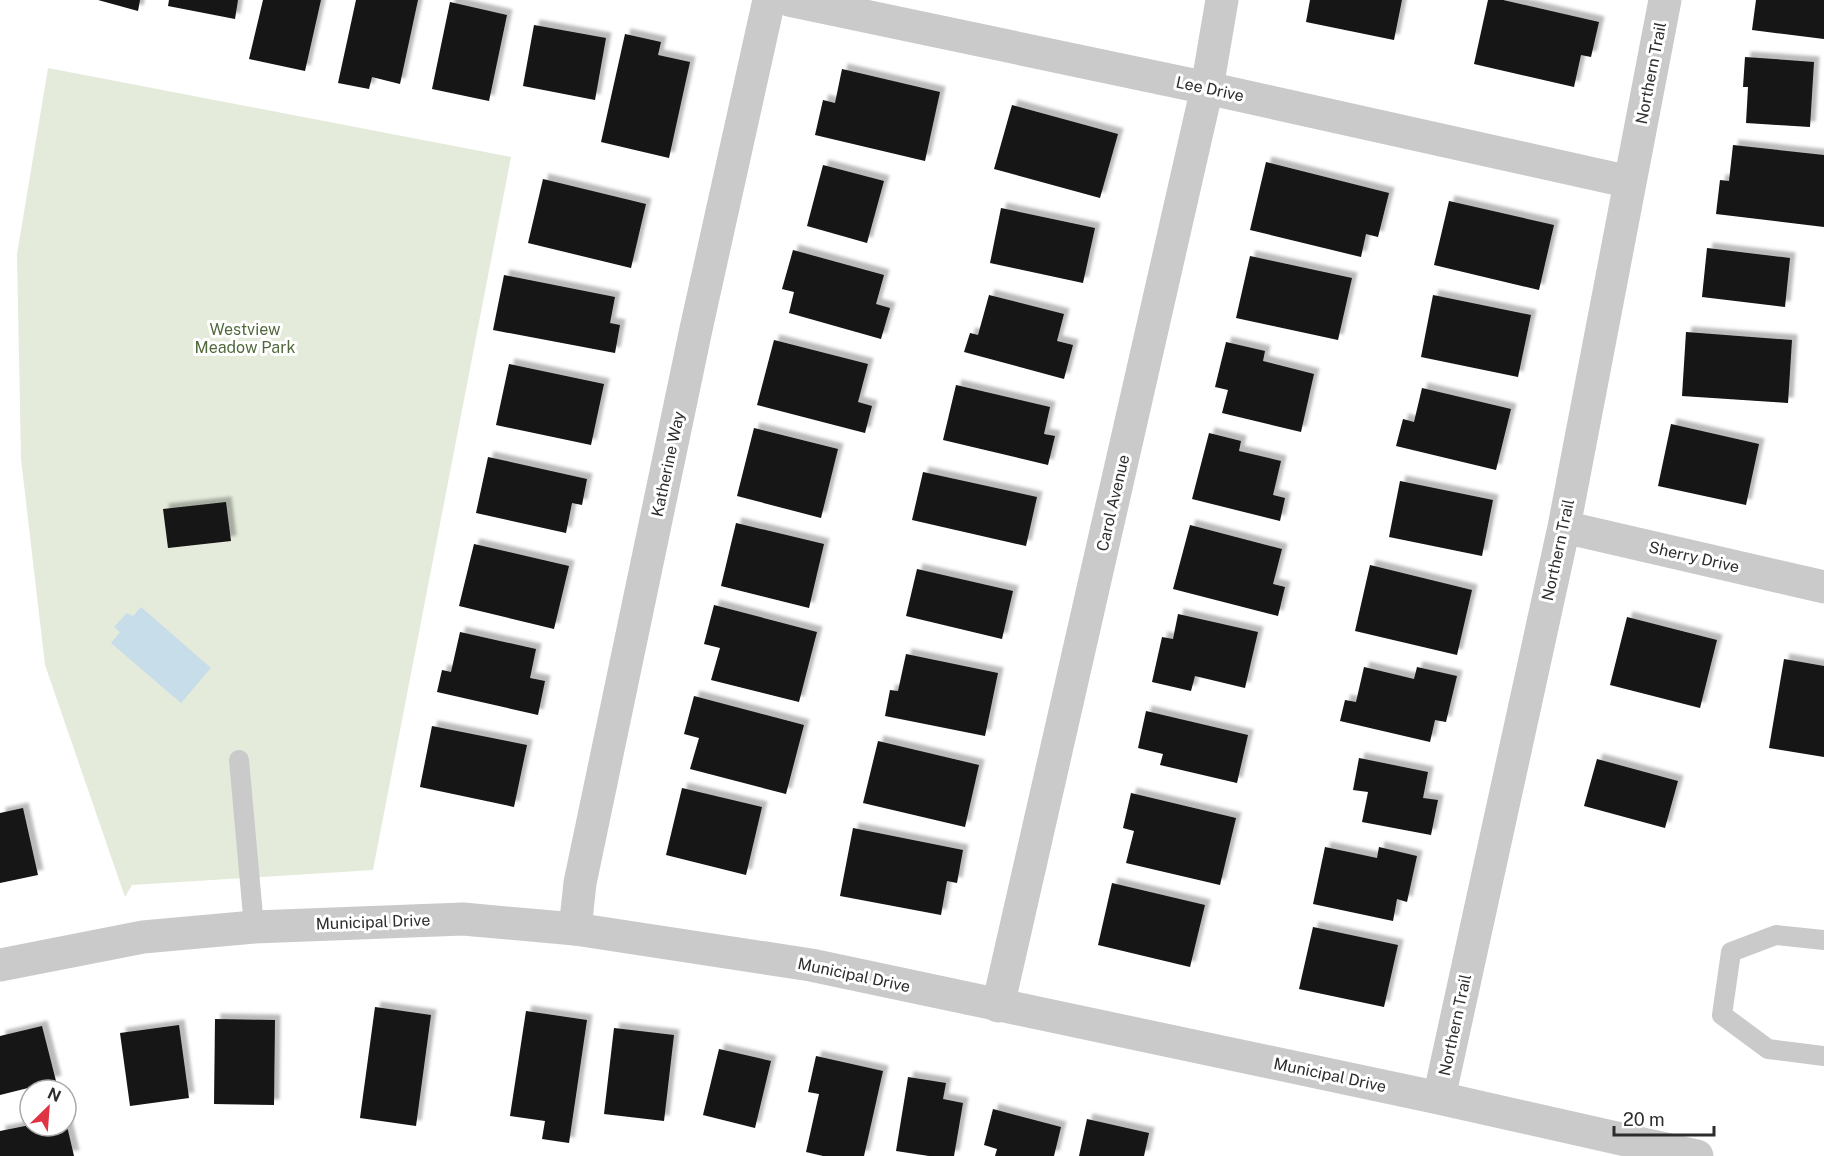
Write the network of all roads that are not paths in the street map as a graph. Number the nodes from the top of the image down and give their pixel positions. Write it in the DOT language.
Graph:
graph roads {
  1 [pos="769,0"];
  2 [pos="789,0"];
  3 [pos="1222,0"];
  4 [pos="1665,0"];
  5 [pos="1207,88"];
  6 [pos="1630,182"];
  7 [pos="1564,527"];
  8 [pos="1824,587"];
  9 [pos="239,760"];
  10 [pos="254,927"];
  11 [pos="575,929"];
  12 [pos="1824,940"];
  13 [pos="0,965"];
  14 [pos="998,1006"];
  15 [pos="1824,1056"];
  16 [pos="1439,1098"];
  17 [pos="1697,1156"];
  1 -- 11 [label="street, Katherine Way"];
  2 -- 5 [label="street, Lee Drive"];
  3 -- 5 [label="street, Carol Avenue"];
  4 -- 6 [label="street, Northern Trail"];
  5 -- 6 [label="street, Lee Drive"];
  5 -- 14 [label="street, Carol Avenue"];
  6 -- 7 [label="street, Northern Trail"];
  7 -- 8 [label="street, Sherry Drive"];
  7 -- 16 [label="street, Northern Trail"];
  9 -- 10 [label="lane"];
  10 -- 11 [label="street, Municipal Drive"];
  10 -- 13 [label="street, Municipal Drive"];
  11 -- 14 [label="street, Municipal Drive"];
  12 -- 15 [label="lane"];
  14 -- 16 [label="street, Municipal Drive"];
  16 -- 17 [label="street, Municipal Drive"];
}
